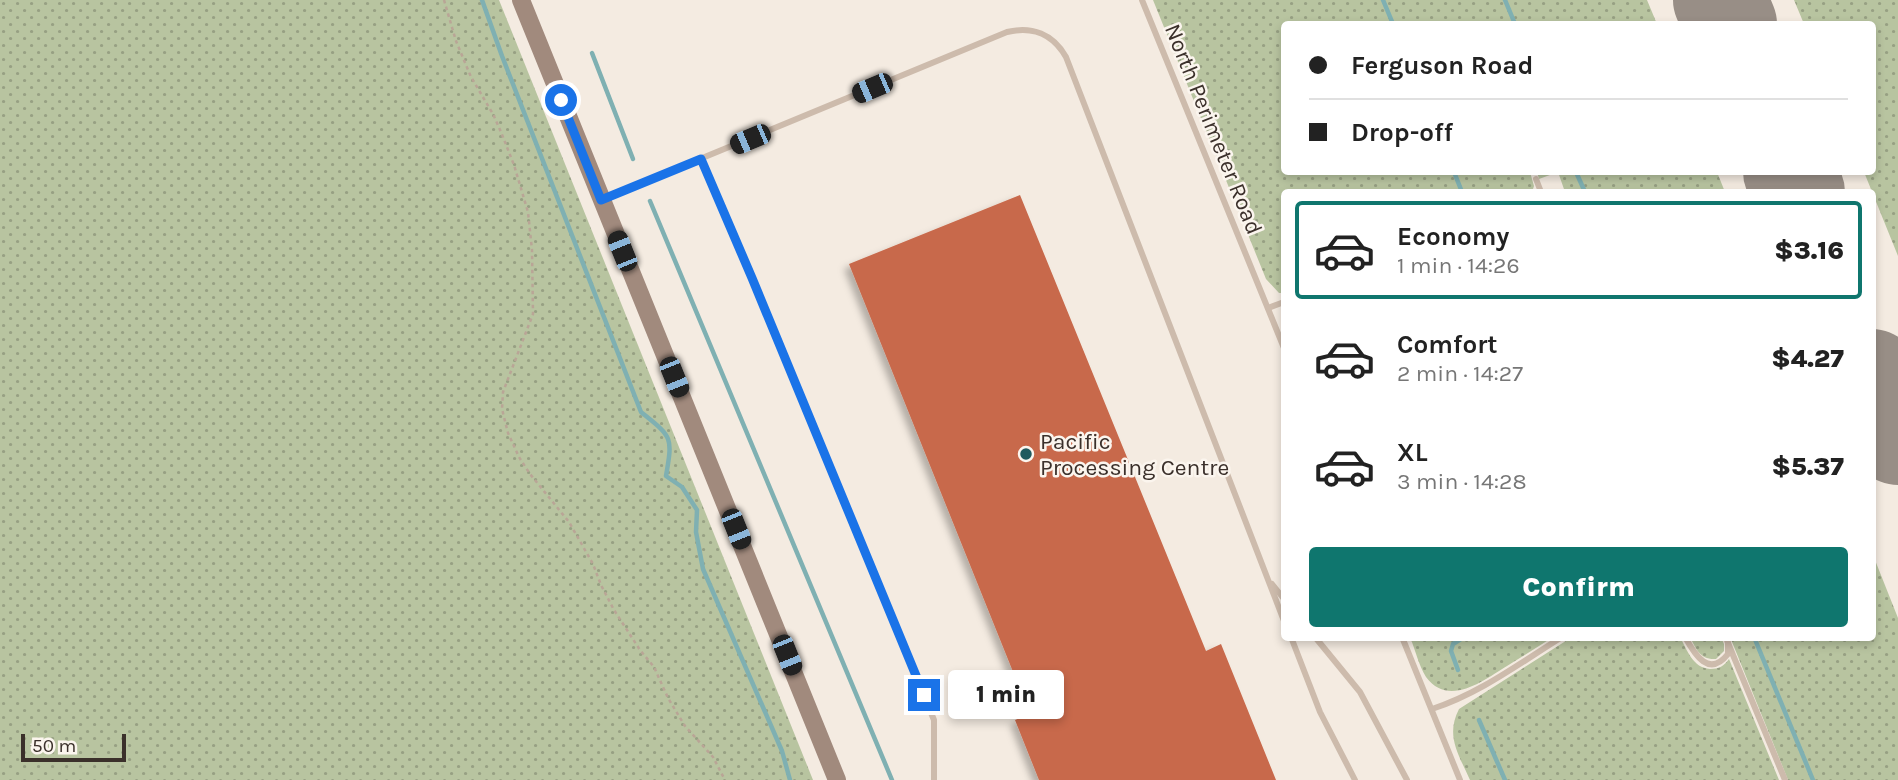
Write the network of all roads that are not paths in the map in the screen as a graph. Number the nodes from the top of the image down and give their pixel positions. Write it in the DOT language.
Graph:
graph roads {
  1 [pos="521,0"];
  2 [pos="1142,0"];
  3 [pos="701,159"];
  4 [pos="1536,179"];
  5 [pos="1540,189"];
  6 [pos="601,200"];
  7 [pos="1281,303"];
  8 [pos="1268,308"];
  9 [pos="1281,340"];
  10 [pos="1268,579"];
  11 [pos="1281,595"];
  12 [pos="1281,613"];
  13 [pos="1293,641"];
  14 [pos="1318,641"];
  15 [pos="1404,641"];
  16 [pos="1556,641"];
  17 [pos="1687,641"];
  18 [pos="1727,641"];
  19 [pos="1727,641"];
  20 [pos="1432,709"];
  21 [pos="837,780"];
  22 [pos="934,780"];
  23 [pos="1356,780"];
  24 [pos="1407,780"];
  25 [pos="1460,780"];
  26 [pos="1785,780"];
  1 -- 6 [label="street"];
  2 -- 8 [label="lane, North Perimeter Road"];
  3 -- 6 [label="lane"];
  3 -- 10 [label="lane"];
  3 -- 22 [label="lane"];
  4 -- 5 [label="lane"];
  6 -- 21 [label="street"];
  7 -- 8 [label="lane"];
  8 -- 9 [label="lane, North Perimeter Road"];
  10 -- 11 [label="lane"];
  10 -- 12 [label="lane"];
  13 -- 23 [label="lane"];
  14 -- 24 [label="lane"];
  15 -- 20 [label="lane"];
  16 -- 20 [label="lane"];
  17 -- 18 [label="lane"];
  19 -- 26 [label="lane"];
  20 -- 25 [label="lane"];
}
